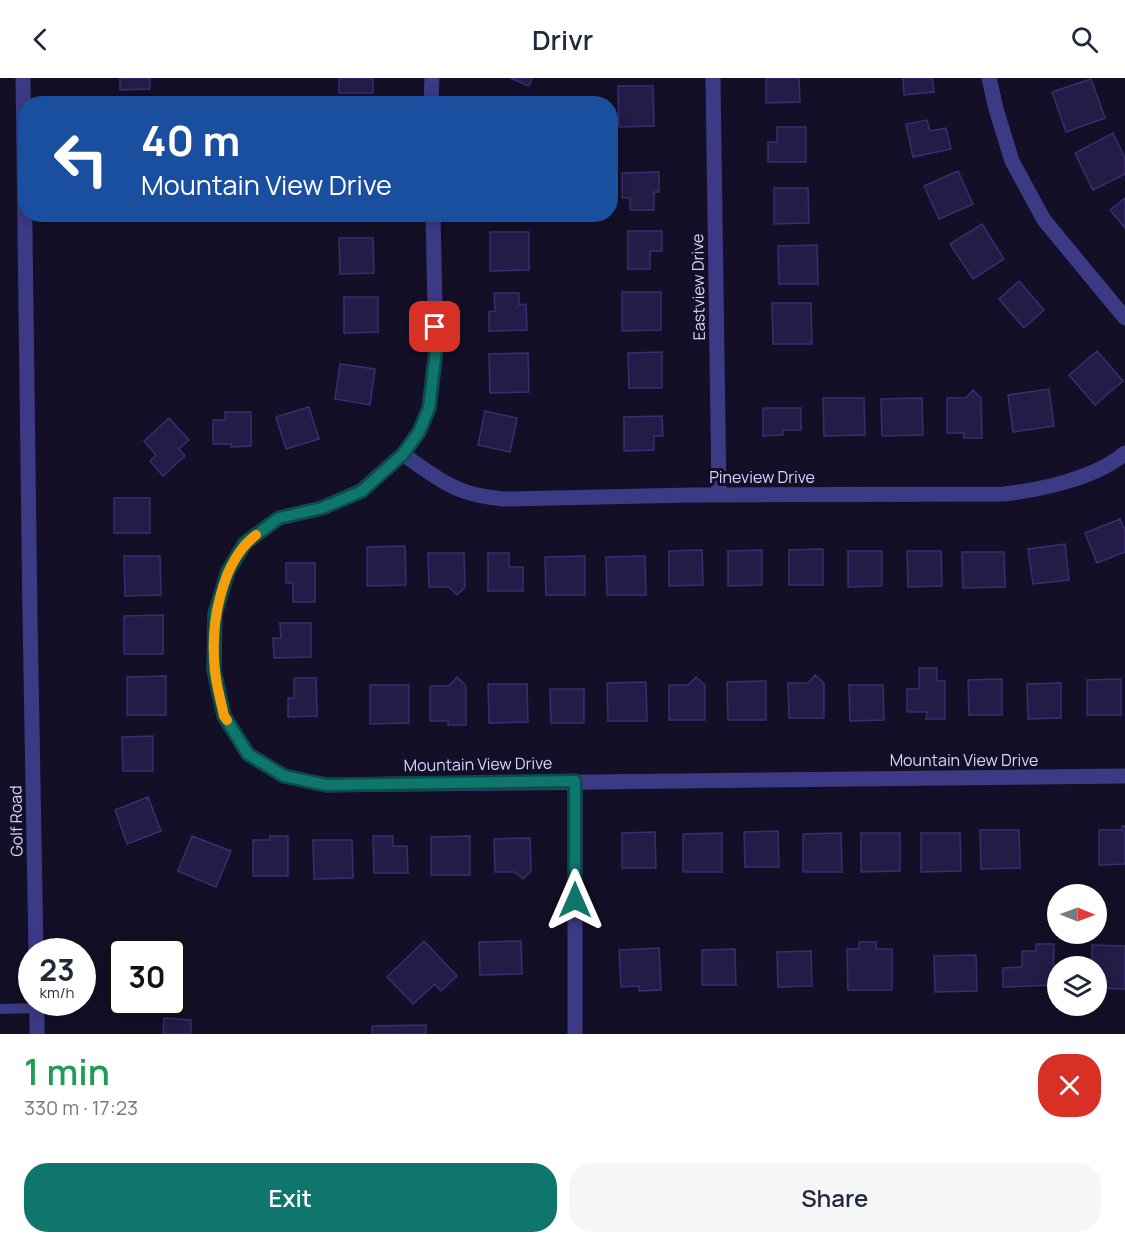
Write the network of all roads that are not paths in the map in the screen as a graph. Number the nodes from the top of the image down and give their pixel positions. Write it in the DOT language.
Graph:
graph roads {
  1 [pos="23,78"];
  2 [pos="432,78"];
  3 [pos="713,78"];
  4 [pos="990,78"];
  5 [pos="23,96"];
  6 [pos="431,96"];
  7 [pos="25,222"];
  8 [pos="433,222"];
  9 [pos="1125,318"];
  10 [pos="1125,453"];
  11 [pos="403,454"];
  12 [pos="718,495"];
  13 [pos="1125,776"];
  14 [pos="575,781"];
  15 [pos="36,938"];
  16 [pos="18,1007"];
  17 [pos="0,1009"];
  18 [pos="37,1016"];
  19 [pos="37,1034"];
  20 [pos="575,1034"];
  1 -- 5 [label="street, Golf Road"];
  2 -- 6 [label="street"];
  3 -- 12 [label="street, Eastview Drive"];
  4 -- 9 [label="street"];
  7 -- 15 [label="street, Golf Road"];
  8 -- 11 [label="street, Mountain View Drive"];
  10 -- 12 [label="street, Pineview Drive"];
  11 -- 12 [label="street, Pineview Drive"];
  11 -- 14 [label="street, Mountain View Drive"];
  13 -- 14 [label="street, Mountain View Drive"];
  14 -- 20 [label="street"];
  16 -- 17 [label="lane"];
  18 -- 19 [label="street"];
}
